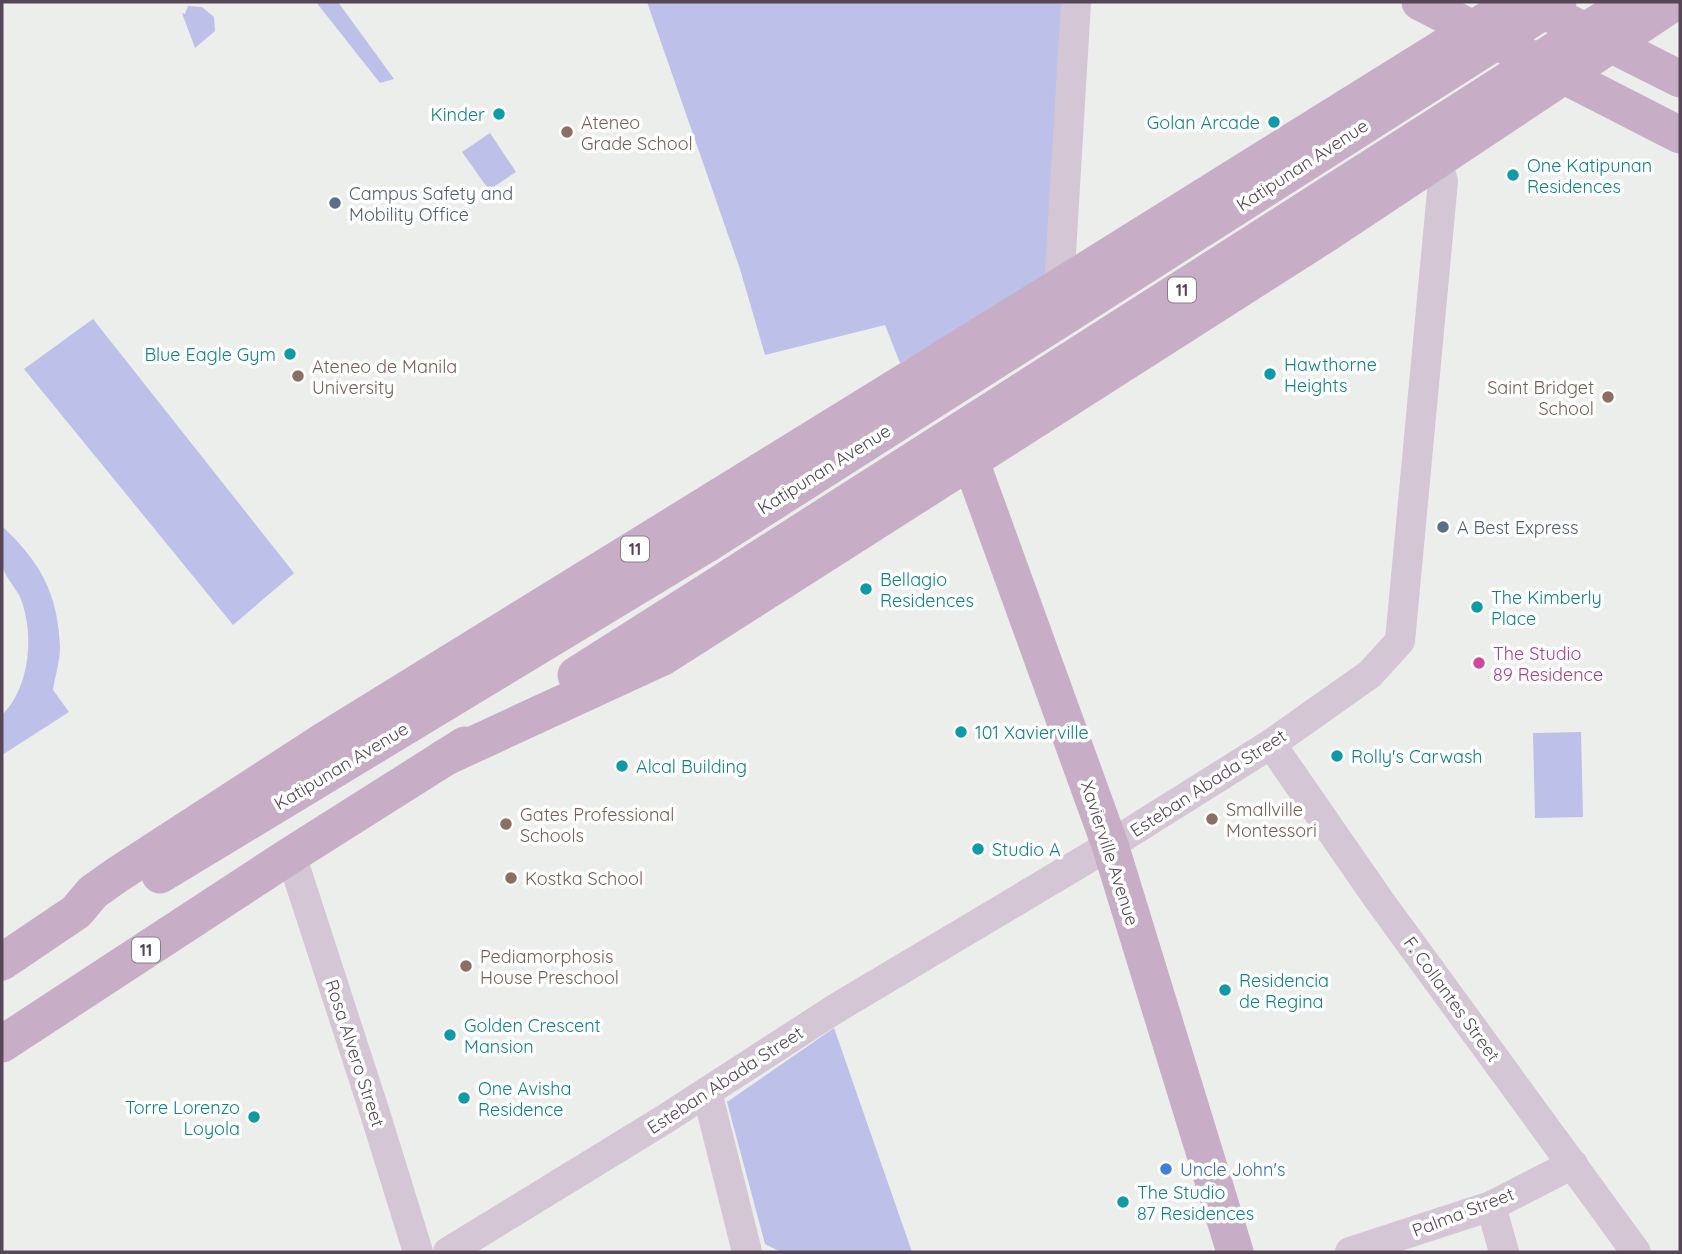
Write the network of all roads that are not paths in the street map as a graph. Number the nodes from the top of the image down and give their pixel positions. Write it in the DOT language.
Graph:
graph roads {
  1 [pos="1076,2"];
  2 [pos="1420,2"];
  3 [pos="1516,2"];
  4 [pos="1527,2"];
  5 [pos="1558,2"];
  6 [pos="1631,2"];
  7 [pos="1675,2"];
  8 [pos="1473,28"];
  9 [pos="1610,45"];
  10 [pos="1563,75"];
  11 [pos="1680,79"];
  12 [pos="1491,123"];
  13 [pos="1665,127"];
  14 [pos="1299,138"];
  15 [pos="1436,159"];
  16 [pos="1203,198"];
  17 [pos="1350,217"];
  18 [pos="1256,277"];
  19 [pos="1059,287"];
  20 [pos="970,459"];
  21 [pos="1270,744"];
  22 [pos="444,758"];
  23 [pos="1110,845"];
  24 [pos="290,855"];
  25 [pos="76,912"];
  26 [pos="2,962"];
  27 [pos="2,1044"];
  28 [pos="707,1092"];
  29 [pos="1573,1164"];
  30 [pos="1491,1206"];
  31 [pos="418,1252"];
  32 [pos="448,1252"];
  33 [pos="747,1252"];
  34 [pos="1235,1252"];
  35 [pos="1350,1252"];
  36 [pos="1504,1252"];
  37 [pos="1636,1252"];
  1 -- 19 [label="street"];
  2 -- 8 [label="main road"];
  3 -- 8 [label="main road, Katipunan Avenue / 11"];
  4 -- 9 [label="main road"];
  5 -- 25 [label="main road, Katipunan Avenue / 11, bridge"];
  6 -- 22 [label="main road, 11, bridge"];
  7 -- 9 [label="main road, 11"];
  8 -- 10 [label="main road"];
  8 -- 14 [label="main road, Katipunan Avenue / 11"];
  9 -- 10 [label="main road, 11"];
  9 -- 11 [label="main road"];
  10 -- 12 [label="main road, 11"];
  10 -- 13 [label="main road"];
  12 -- 13 [label="main road"];
  12 -- 15 [label="main road, 11"];
  14 -- 16 [label="main road, Katipunan Avenue / 11"];
  14 -- 17 [label="main road"];
  15 -- 17 [label="main road, 11"];
  15 -- 21 [label="street, Esteban Abada Street"];
  16 -- 18 [label="main road"];
  16 -- 19 [label="main road, Katipunan Avenue / 11"];
  17 -- 18 [label="main road, 11"];
  18 -- 20 [label="main road, 11"];
  19 -- 25 [label="main road, Katipunan Avenue / 11"];
  20 -- 22 [label="main road, 11"];
  20 -- 23 [label="main road, Xavierville Avenue"];
  21 -- 23 [label="street, Esteban Abada Street"];
  21 -- 29 [label="street, F. Collantes Street"];
  22 -- 24 [label="main road, 11"];
  23 -- 28 [label="street, Esteban Abada Street"];
  23 -- 34 [label="main road, Xavierville Avenue"];
  24 -- 27 [label="main road, 11"];
  24 -- 31 [label="street, Rosa Alvero Street"];
  25 -- 26 [label="main road, Katipunan Avenue / 11"];
  28 -- 32 [label="street, Esteban Abada Street"];
  28 -- 33 [label="street"];
  29 -- 30 [label="street, Palma Street"];
  29 -- 37 [label="street, F. Collantes Street"];
  30 -- 35 [label="street, Palma Street"];
  30 -- 36 [label="street"];
}
